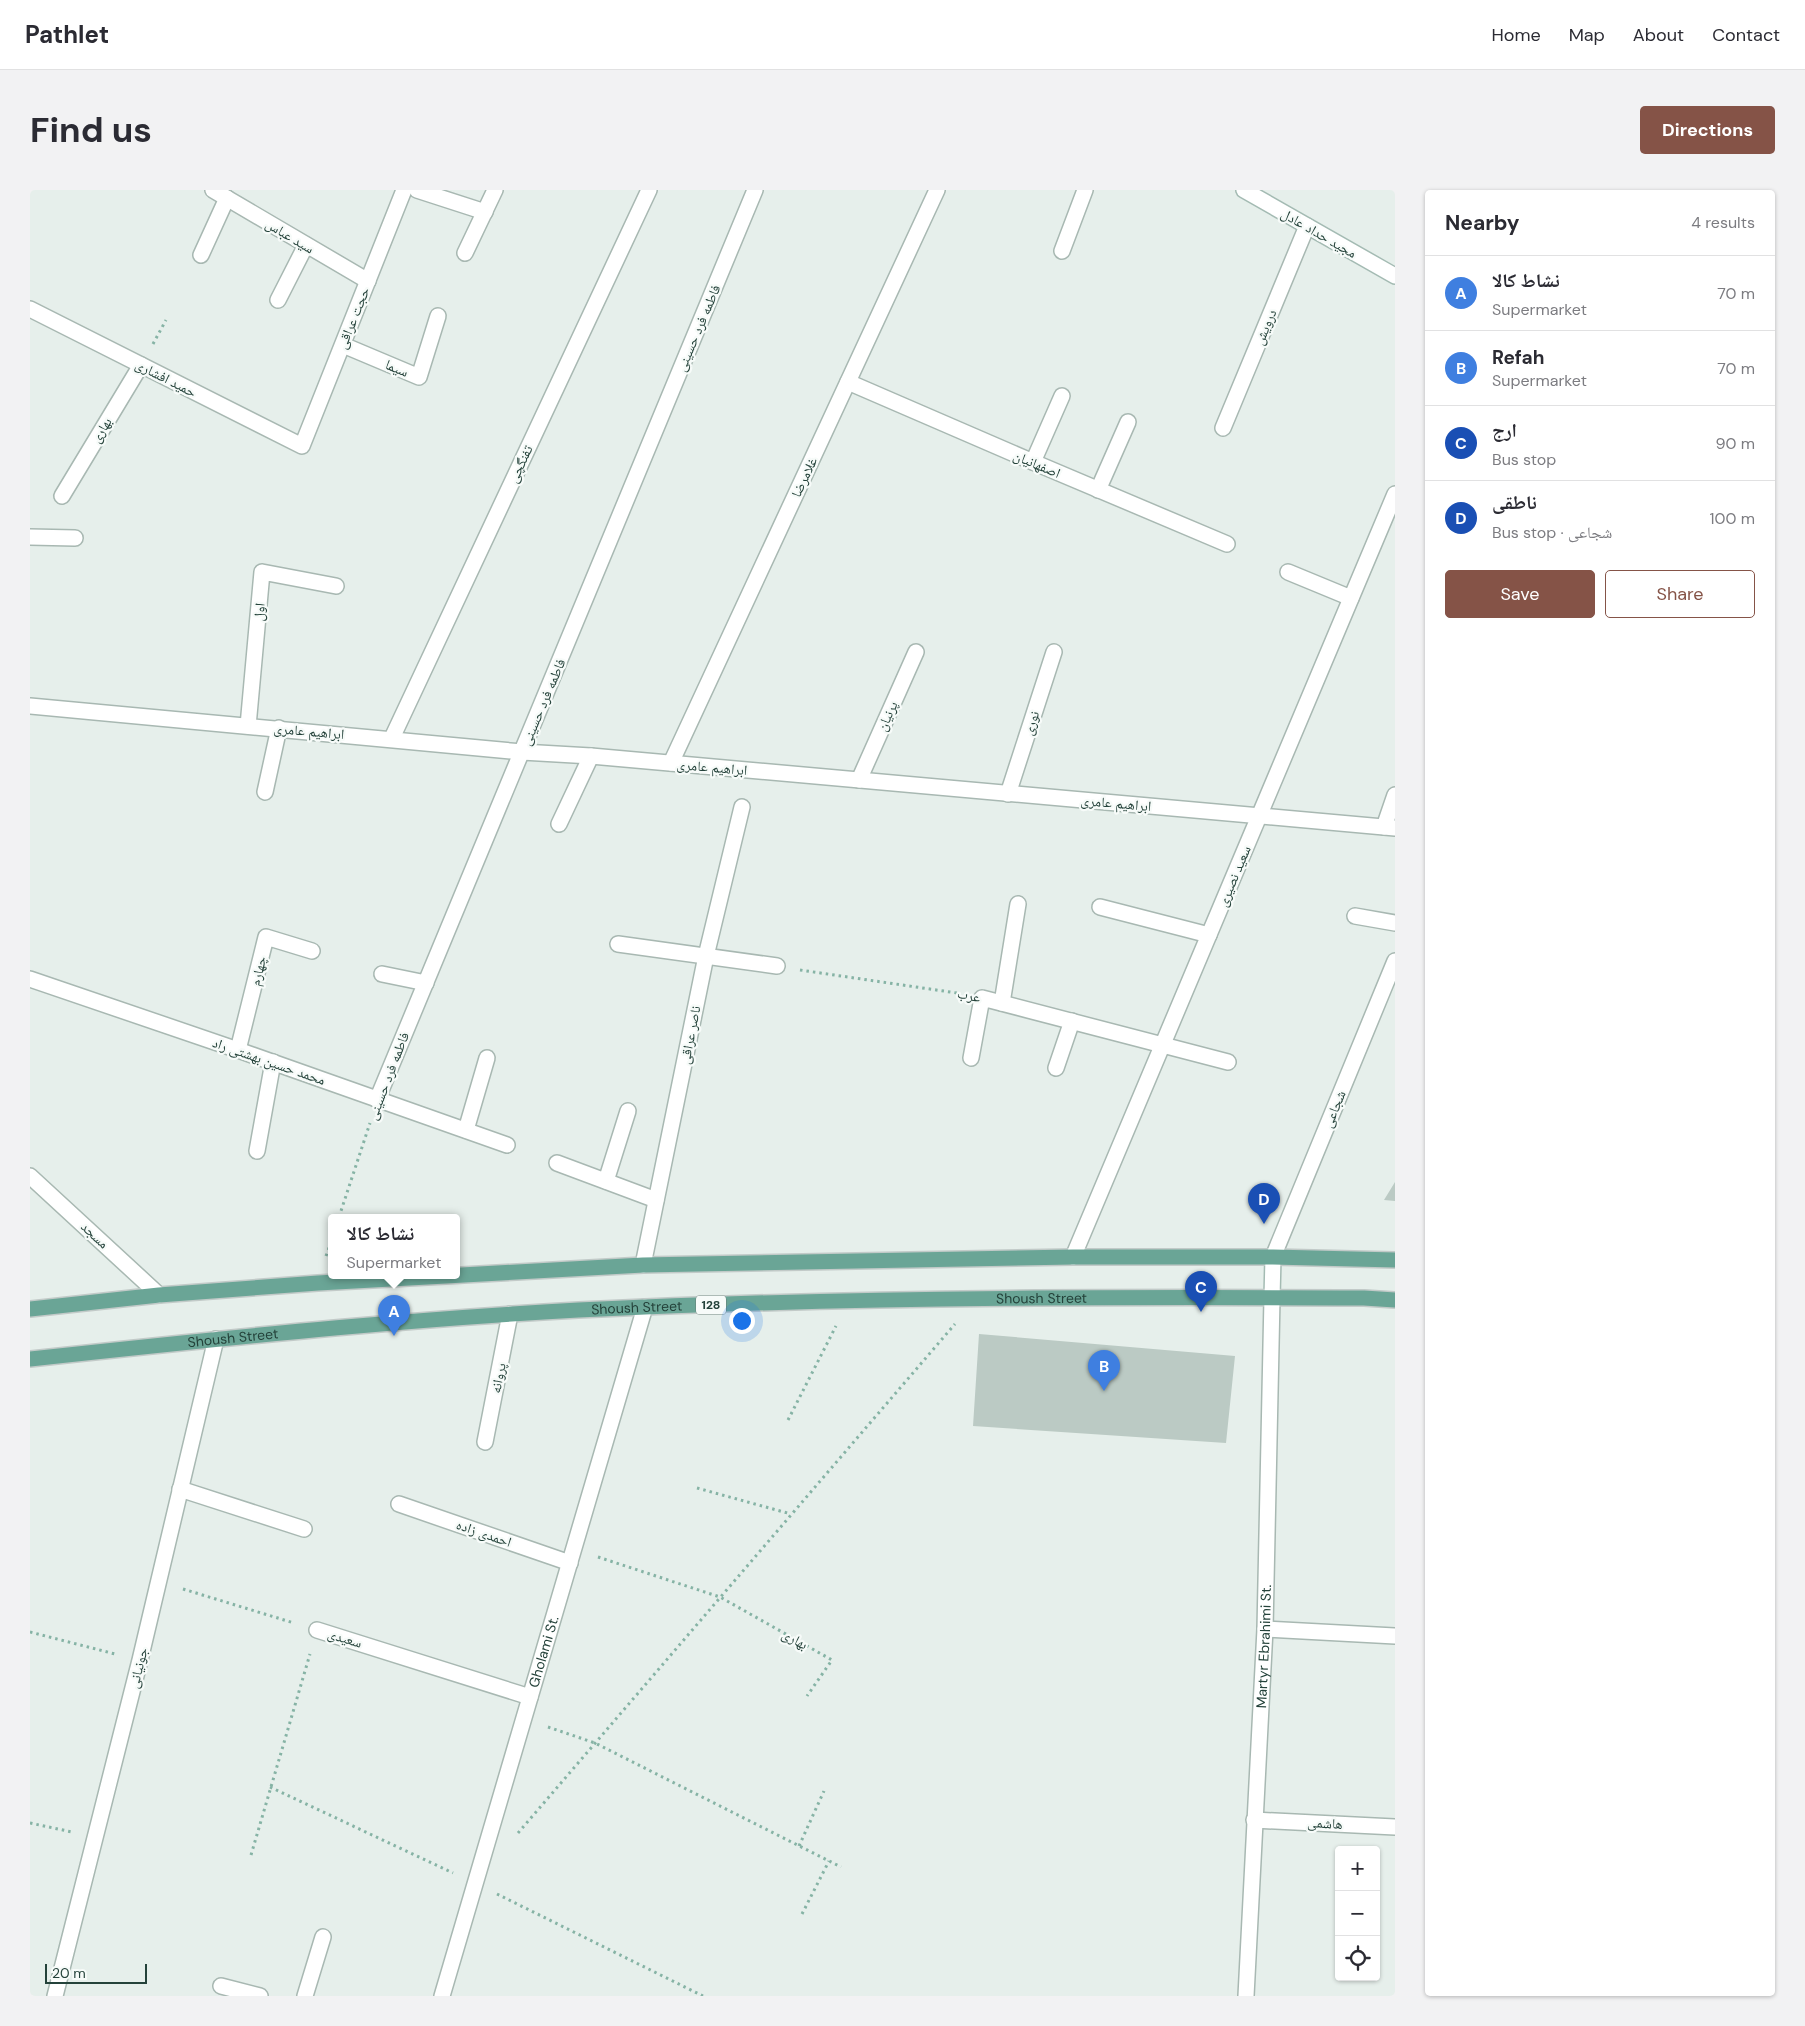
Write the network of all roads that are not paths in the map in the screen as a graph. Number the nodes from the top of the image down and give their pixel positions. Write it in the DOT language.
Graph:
graph roads {
  1 [pos="213,190"];
  2 [pos="404,190"];
  3 [pos="417,190"];
  4 [pos="495,190"];
  5 [pos="649,190"];
  6 [pos="755,190"];
  7 [pos="937,190"];
  8 [pos="1085,190"];
  9 [pos="1244,190"];
  10 [pos="227,198"];
  11 [pos="485,212"];
  12 [pos="1307,226"];
  13 [pos="306,245"];
  14 [pos="1062,251"];
  15 [pos="465,253"];
  16 [pos="202,254"];
  17 [pos="1395,276"];
  18 [pos="368,281"];
  19 [pos="278,300"];
  20 [pos="30,309"];
  21 [pos="438,316"];
  22 [pos="343,345"];
  23 [pos="141,365"];
  24 [pos="848,382"];
  25 [pos="1062,396"];
  26 [pos="1128,422"];
  27 [pos="1223,428"];
  28 [pos="302,446"];
  29 [pos="1032,462"];
  30 [pos="1098,490"];
  31 [pos="1395,494"];
  32 [pos="62,496"];
  33 [pos="30,537"];
  34 [pos="75,538"];
  35 [pos="1227,544"];
  36 [pos="1288,572"];
  37 [pos="336,586"];
  38 [pos="1351,598"];
  39 [pos="916,652"];
  40 [pos="1054,652"];
  41 [pos="30,706"];
  42 [pos="248,726"];
  43 [pos="279,728"];
  44 [pos="392,738"];
  45 [pos="522,752"];
  46 [pos="592,756"];
  47 [pos="671,763"];
  48 [pos="859,780"];
  49 [pos="265,792"];
  50 [pos="1008,794"];
  51 [pos="1395,795"];
  52 [pos="742,807"];
  53 [pos="1259,815"];
  54 [pos="559,824"];
  55 [pos="1390,828"];
  56 [pos="1018,904"];
  57 [pos="1100,907"];
  58 [pos="1355,916"];
  59 [pos="1395,923"];
  60 [pos="1209,935"];
  61 [pos="618,944"];
  62 [pos="312,951"];
  63 [pos="706,956"];
  64 [pos="778,966"];
  65 [pos="1393,971"];
  66 [pos="382,974"];
  67 [pos="30,979"];
  68 [pos="426,983"];
  69 [pos="1002,1003"];
  70 [pos="1072,1021"];
  71 [pos="1163,1044"];
  72 [pos="238,1050"];
  73 [pos="487,1058"];
  74 [pos="971,1058"];
  75 [pos="273,1062"];
  76 [pos="1228,1062"];
  77 [pos="1056,1068"];
  78 [pos="377,1100"];
  79 [pos="628,1111"];
  80 [pos="466,1130"];
  81 [pos="507,1145"];
  82 [pos="257,1152"];
  83 [pos="557,1163"];
  84 [pos="30,1176"];
  85 [pos="606,1181"];
  86 [pos="656,1200"];
  87 [pos="1273,1257"];
  88 [pos="1073,1258"];
  89 [pos="1395,1260"];
  90 [pos="643,1265"];
  91 [pos="460,1275"];
  92 [pos="390,1279"];
  93 [pos="159,1295"];
  94 [pos="1272,1298"];
  95 [pos="1395,1300"];
  96 [pos="644,1307"];
  97 [pos="30,1308"];
  98 [pos="510,1314"];
  99 [pos="216,1339"];
  100 [pos="30,1359"];
  101 [pos="485,1442"];
  102 [pos="180,1489"];
  103 [pos="399,1504"];
  104 [pos="304,1529"];
  105 [pos="572,1556"];
  106 [pos="1265,1629"];
  107 [pos="317,1630"];
  108 [pos="1395,1636"];
  109 [pos="530,1697"];
  110 [pos="1254,1820"];
  111 [pos="1395,1826"];
  112 [pos="323,1937"];
  113 [pos="221,1986"];
  114 [pos="55,1996"];
  115 [pos="260,1996"];
  116 [pos="305,1996"];
  117 [pos="442,1996"];
  118 [pos="1246,1996"];
  1 -- 10 [label="street, سید عباس"];
  2 -- 18 [label="street, حجت عراقی"];
  3 -- 11 [label="street"];
  4 -- 11 [label="street"];
  5 -- 44 [label="street, تفنگچی"];
  6 -- 45 [label="street, فاطمه فرد حسینی"];
  7 -- 24 [label="street, غلامرضا"];
  8 -- 14 [label="street"];
  9 -- 12 [label="street, مجید حداد عادل"];
  10 -- 13 [label="street, سید عباس"];
  10 -- 16 [label="street"];
  11 -- 15 [label="street"];
  12 -- 17 [label="street, مجید حداد عادل"];
  12 -- 27 [label="street, درویش"];
  13 -- 18 [label="street, سید عباس"];
  13 -- 19 [label="street"];
  18 -- 22 [label="street, حجت عراقی"];
  20 -- 23 [label="street, حمید افشاری"];
  21 -- 22 [label="street, سیما"];
  22 -- 28 [label="street, حجت عراقی"];
  23 -- 28 [label="street, حمید افشاری"];
  23 -- 32 [label="street, بهاری"];
  24 -- 29 [label="street, اصفهانیان"];
  24 -- 47 [label="street, غلامرضا"];
  25 -- 29 [label="street"];
  26 -- 30 [label="street"];
  29 -- 30 [label="street, اصفهانیان"];
  30 -- 35 [label="street, اصفهانیان"];
  31 -- 38 [label="street, سعید نصیری"];
  33 -- 34 [label="street"];
  36 -- 38 [label="street"];
  37 -- 42 [label="street, اول"];
  38 -- 53 [label="street, سعید نصیری"];
  39 -- 48 [label="street, پرنیان"];
  40 -- 50 [label="street, نوری"];
  41 -- 42 [label="street, ابراهیم عامری"];
  42 -- 43 [label="street, ابراهیم عامری"];
  43 -- 44 [label="street, ابراهیم عامری"];
  43 -- 49 [label="street"];
  44 -- 45 [label="street, ابراهیم عامری"];
  45 -- 46 [label="street, ابراهیم عامری"];
  45 -- 68 [label="street, فاطمه فرد حسینی"];
  46 -- 47 [label="street, ابراهیم عامری"];
  46 -- 54 [label="street"];
  47 -- 48 [label="street, ابراهیم عامری"];
  48 -- 50 [label="street, ابراهیم عامری"];
  50 -- 53 [label="street, ابراهیم عامری"];
  51 -- 55 [label="street"];
  52 -- 63 [label="street, ناصر عراقی"];
  53 -- 55 [label="street, ابراهیم عامری"];
  53 -- 60 [label="street, سعید نصیری"];
  56 -- 69 [label="street"];
  57 -- 60 [label="street"];
  58 -- 59 [label="street"];
  60 -- 71 [label="street, سعید نصیری"];
  61 -- 63 [label="street"];
  62 -- 72 [label="street, چهارم"];
  63 -- 64 [label="street"];
  63 -- 86 [label="street, ناصر عراقی"];
  65 -- 87 [label="street, شجاعی"];
  66 -- 68 [label="street"];
  67 -- 72 [label="street, محمد حسین بهشتی راد"];
  68 -- 78 [label="street, فاطمه فرد حسینی"];
  69 -- 70 [label="street, عرب"];
  69 -- 74 [label="street, عرب"];
  70 -- 71 [label="street, عرب"];
  70 -- 77 [label="street"];
  71 -- 76 [label="street, عرب"];
  71 -- 88 [label="street, سعید نصیری"];
  72 -- 75 [label="street, محمد حسین بهشتی راد"];
  73 -- 80 [label="street"];
  75 -- 78 [label="street, محمد حسین بهشتی راد"];
  75 -- 82 [label="street"];
  78 -- 80 [label="street, محمد حسین بهشتی راد"];
  79 -- 85 [label="street"];
  80 -- 81 [label="street, محمد حسین بهشتی راد"];
  83 -- 85 [label="street"];
  84 -- 93 [label="street, مسجد"];
  85 -- 86 [label="street"];
  86 -- 90 [label="street, ناصر عراقی"];
  87 -- 88 [label="main road"];
  87 -- 89 [label="main road"];
  87 -- 94 [label="street, Martyr Ebrahimi St."];
  88 -- 90 [label="main road"];
  90 -- 91 [label="main road"];
  92 -- 93 [label="main road"];
  93 -- 97 [label="main road"];
  94 -- 95 [label="main road, Shoush Street / 128"];
  94 -- 96 [label="main road, Shoush Street / 128"];
  94 -- 106 [label="street, Martyr Ebrahimi St."];
  96 -- 98 [label="main road, Shoush Street / 128"];
  96 -- 105 [label="street, Gholami St."];
  98 -- 99 [label="main road, Shoush Street / 128"];
  98 -- 101 [label="street, پروانه"];
  99 -- 100 [label="main road, Shoush Street / 128"];
  99 -- 102 [label="street, جونیانی"];
  102 -- 104 [label="street"];
  102 -- 114 [label="street, جونیانی"];
  103 -- 105 [label="street, احمدی زاده"];
  105 -- 109 [label="street, Gholami St."];
  106 -- 108 [label="street"];
  106 -- 110 [label="street, Martyr Ebrahimi St."];
  107 -- 109 [label="street, سعیدی"];
  109 -- 117 [label="street, Gholami St."];
  110 -- 111 [label="street, هاشمی"];
  110 -- 118 [label="street, Martyr Ebrahimi St."];
  112 -- 116 [label="street"];
  113 -- 115 [label="street"];
}
